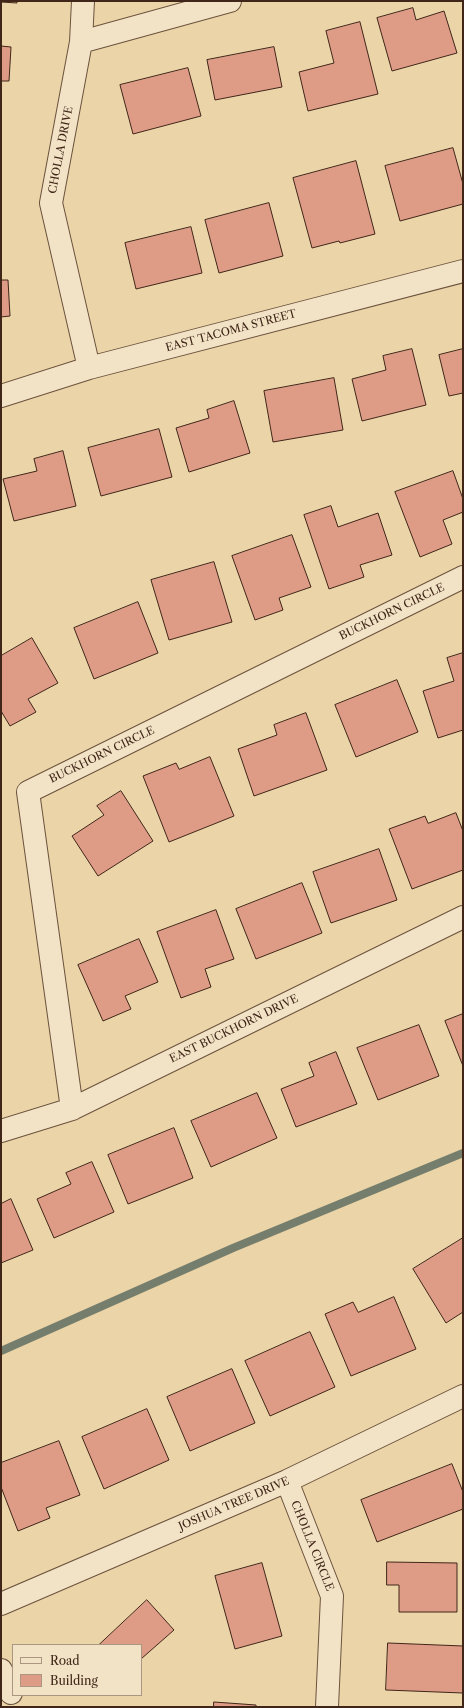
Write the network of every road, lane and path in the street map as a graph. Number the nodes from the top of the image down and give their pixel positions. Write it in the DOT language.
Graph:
graph roads {
  1 [pos="83,1"];
  2 [pos="230,1"];
  3 [pos="81,42"];
  4 [pos="463,271"];
  5 [pos="89,368"];
  6 [pos="1,396"];
  7 [pos="463,577"];
  8 [pos="463,917"];
  9 [pos="72,1109"];
  10 [pos="1,1131"];
  11 [pos="463,1396"];
  12 [pos="287,1481"];
  13 [pos="1,1604"];
  14 [pos="1,1670"];
  15 [pos="11,1693"];
  16 [pos="326,1707"];
  1 -- 3 [label="street, CHOLLA DRIVE"];
  2 -- 3 [label="street"];
  3 -- 5 [label="street, CHOLLA DRIVE"];
  4 -- 5 [label="street, EAST TACOMA STREET"];
  5 -- 6 [label="street, EAST TACOMA STREET"];
  7 -- 9 [label="street, BUCKHORN CIRCLE"];
  8 -- 9 [label="street, EAST BUCKHORN DRIVE"];
  9 -- 10 [label="street, EAST BUCKHORN DRIVE"];
  11 -- 12 [label="street, JOSHUA TREE DRIVE"];
  12 -- 13 [label="street, JOSHUA TREE DRIVE"];
  12 -- 16 [label="street, CHOLLA CIRCLE"];
  14 -- 15 [label="street"];
}
